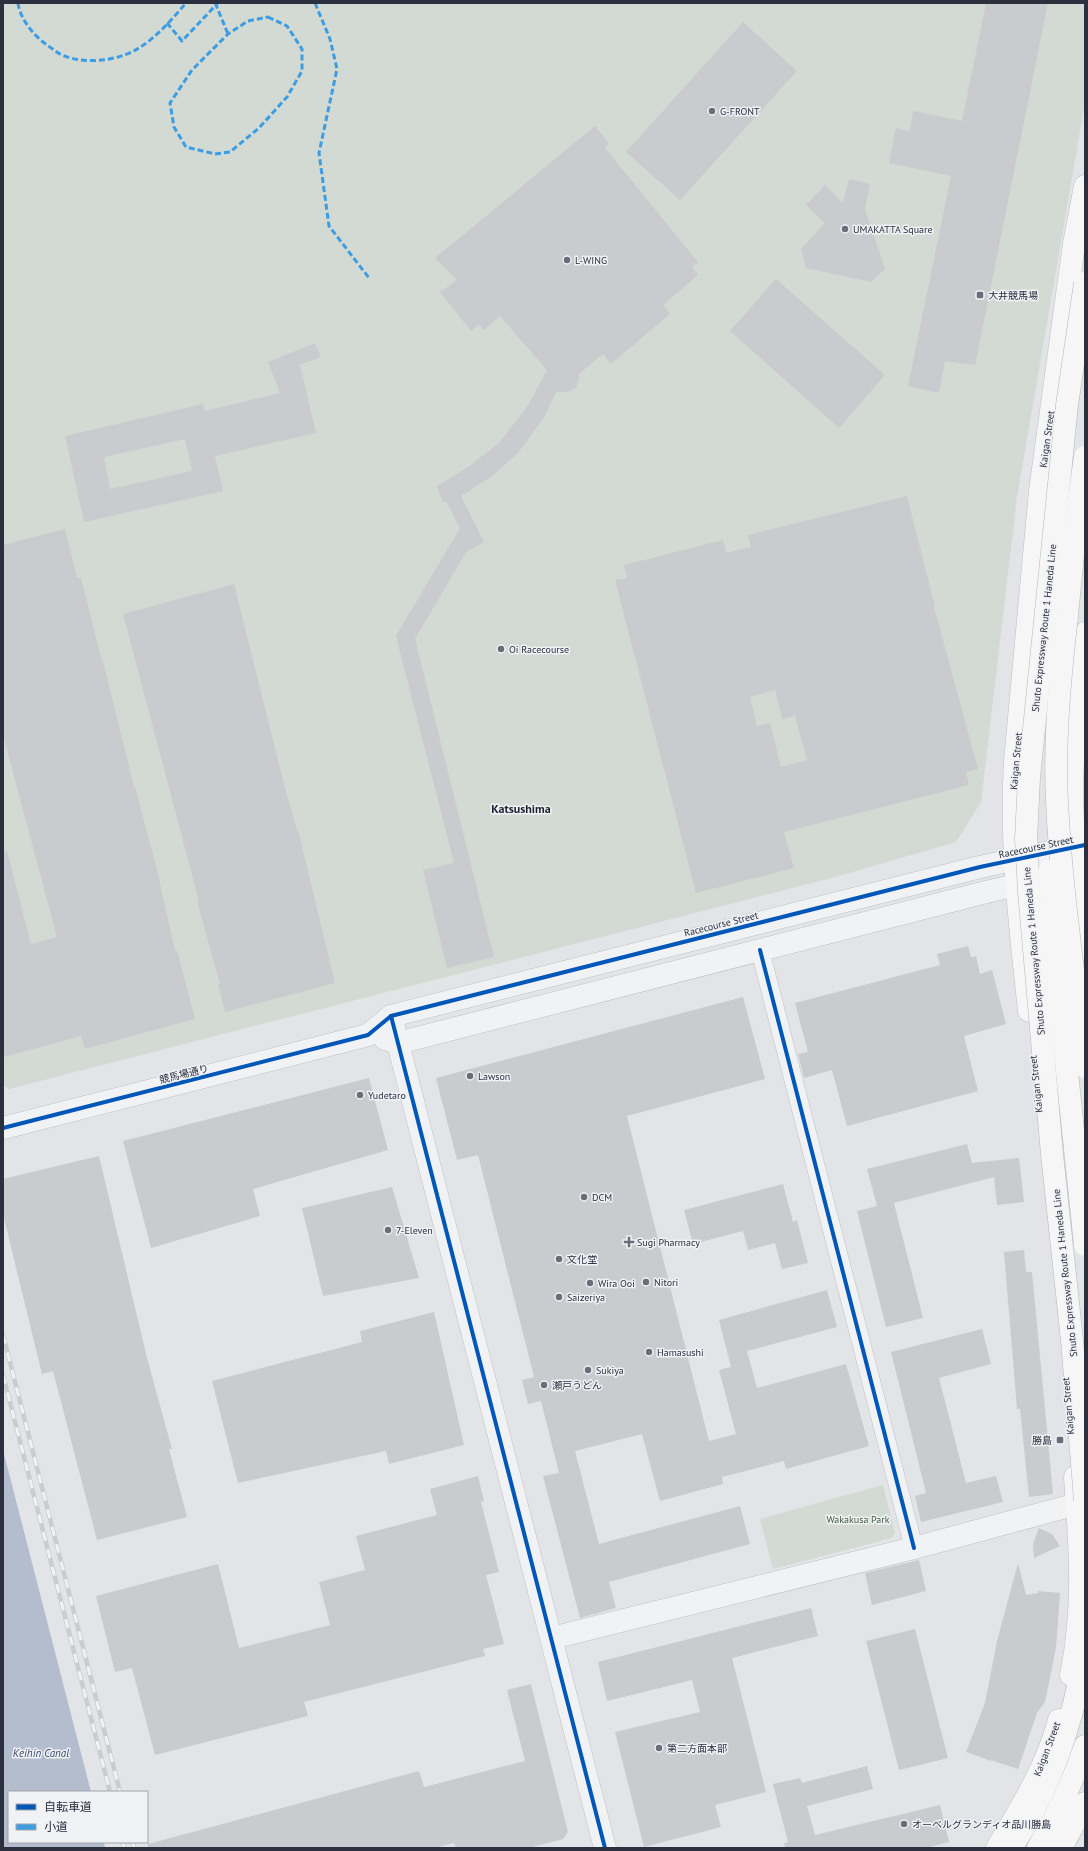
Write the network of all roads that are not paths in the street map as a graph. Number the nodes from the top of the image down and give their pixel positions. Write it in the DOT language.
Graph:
graph roads {
  1 [pos="1085,186"];
  2 [pos="1085,283"];
  3 [pos="1085,353"];
  4 [pos="1085,457"];
  5 [pos="1059,498"];
  6 [pos="1085,633"];
  7 [pos="1056,750"];
  8 [pos="1080,846"];
  9 [pos="1014,859"];
  10 [pos="1081,870"];
  11 [pos="1016,886"];
  12 [pos="760,950"];
  13 [pos="1085,950"];
  14 [pos="391,1016"];
  15 [pos="368,1035"];
  16 [pos="398,1043"];
  17 [pos="1085,1067"];
  18 [pos="3,1128"];
  19 [pos="1085,1245"];
  20 [pos="1072,1340"];
  21 [pos="1085,1395"];
  22 [pos="1081,1502"];
  23 [pos="914,1548"];
  24 [pos="552,1638"];
  25 [pos="1085,1652"];
  26 [pos="1085,1746"];
  27 [pos="1085,1803"];
  28 [pos="605,1848"];
  29 [pos="996,1848"];
  30 [pos="1011,1848"];
  31 [pos="1038,1848"];
  32 [pos="1061,1848"];
  1 -- 9 [label="main road, Kaigan Street"];
  2 -- 5 [label="main road, Shuto Expressway Route 1 Haneda Line, bridge"];
  3 -- 5 [label="main road, bridge"];
  4 -- 7 [label="main road, Shuto Expressway Route 1 Haneda Line, bridge"];
  5 -- 20 [label="main road, Shuto Expressway Route 1 Haneda Line, bridge"];
  6 -- 8 [label="main road"];
  7 -- 17 [label="main road, Shuto Expressway Route 1 Haneda Line, bridge"];
  7 -- 19 [label="main road, bridge"];
  8 -- 9 [label="street, Racecourse Street"];
  8 -- 10 [label="main road"];
  9 -- 11 [label="main road, Kaigan Street"];
  9 -- 14 [label="street, Racecourse Street"];
  10 -- 11 [label="street"];
  10 -- 13 [label="main road"];
  11 -- 12 [label="street"];
  11 -- 22 [label="main road, Kaigan Street"];
  12 -- 16 [label="street"];
  12 -- 23 [label="street"];
  14 -- 15 [label="street, Racecourse Street"];
  14 -- 16 [label="street"];
  15 -- 16 [label="street"];
  15 -- 18 [label="street, 競馬場通り"];
  16 -- 24 [label="street"];
  20 -- 21 [label="main road, bridge"];
  20 -- 22 [label="main road, Shuto Expressway Route 1 Haneda Line, bridge"];
  22 -- 23 [label="street"];
  22 -- 29 [label="main road, Kaigan Street"];
  23 -- 24 [label="street"];
  24 -- 28 [label="street"];
  25 -- 30 [label="main road"];
  26 -- 31 [label="main road"];
  27 -- 32 [label="main road"];
}
